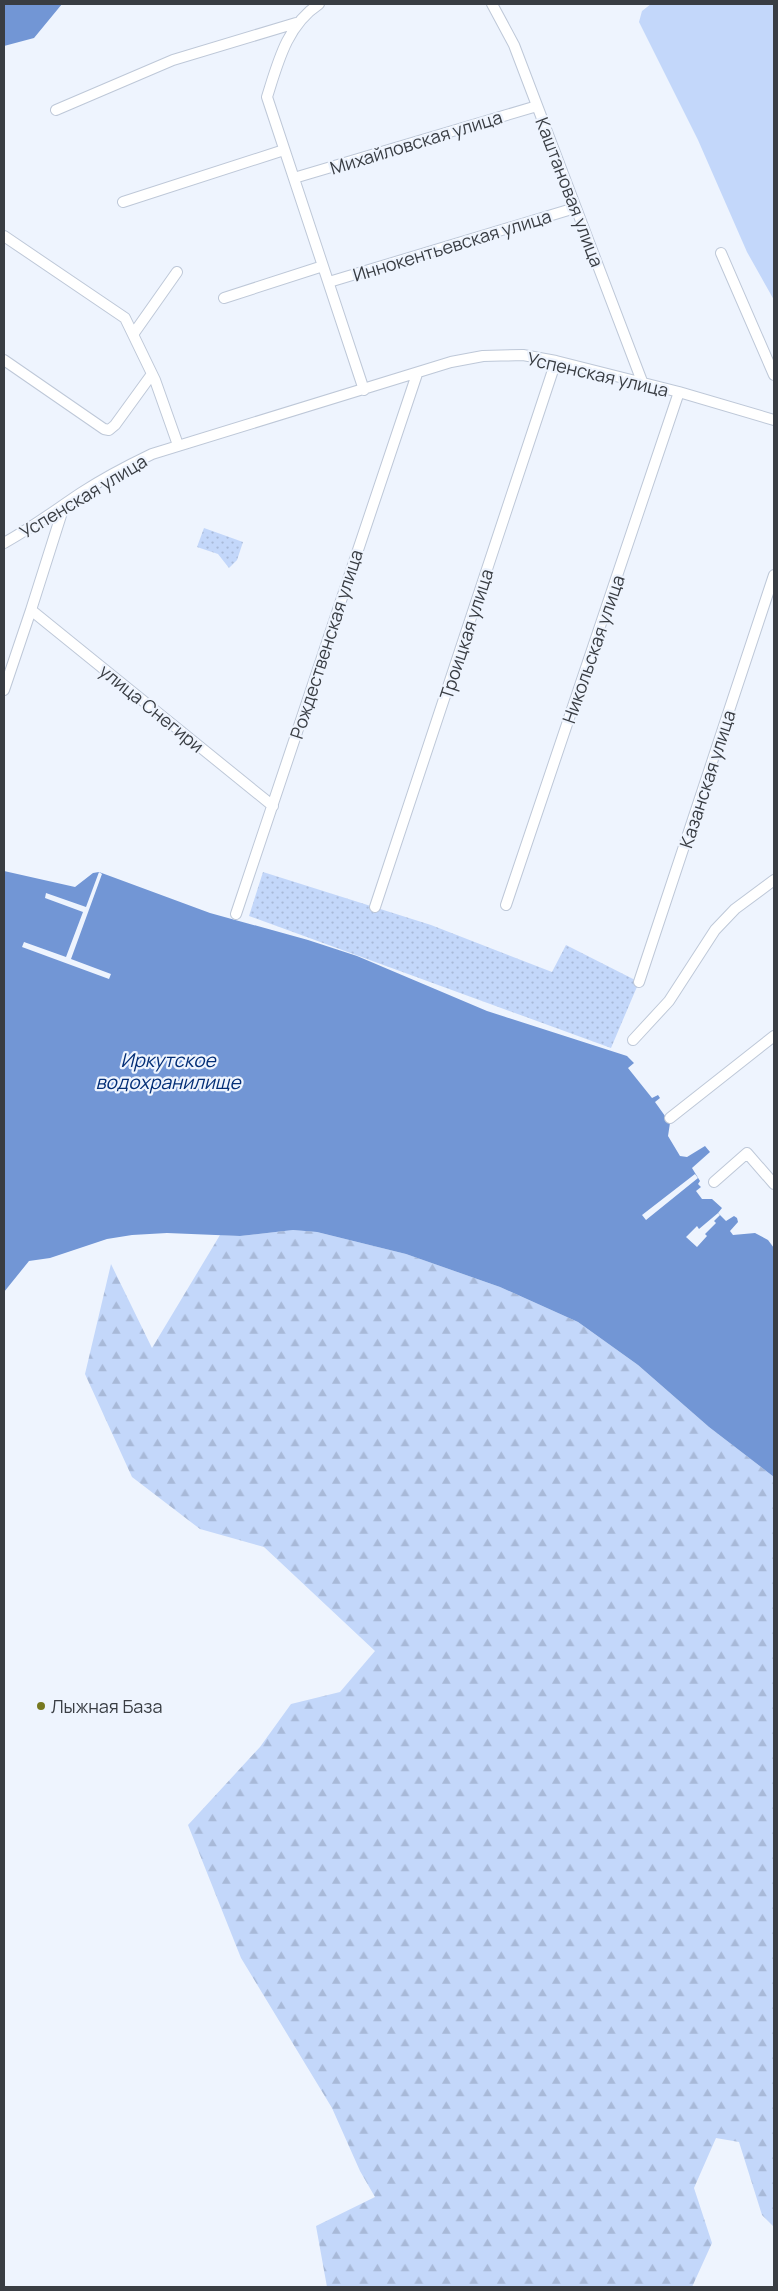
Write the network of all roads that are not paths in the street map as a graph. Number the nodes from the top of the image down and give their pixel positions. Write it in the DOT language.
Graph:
graph roads {
  1 [pos="492,4"];
  2 [pos="316,5"];
  3 [pos="296,22"];
  4 [pos="538,106"];
  5 [pos="56,110"];
  6 [pos="284,150"];
  7 [pos="294,178"];
  8 [pos="123,202"];
  9 [pos="576,208"];
  10 [pos="4,236"];
  11 [pos="721,253"];
  12 [pos="323,266"];
  13 [pos="177,272"];
  14 [pos="329,282"];
  15 [pos="224,298"];
  16 [pos="134,333"];
  17 [pos="4,360"];
  18 [pos="556,361"];
  19 [pos="152,374"];
  20 [pos="417,374"];
  21 [pos="774,376"];
  22 [pos="643,384"];
  23 [pos="364,390"];
  24 [pos="679,392"];
  25 [pos="774,420"];
  26 [pos="178,444"];
  27 [pos="64,506"];
  28 [pos="4,542"];
  29 [pos="774,575"];
  30 [pos="30,610"];
  31 [pos="4,690"];
  32 [pos="273,806"];
  33 [pos="774,880"];
  34 [pos="506,905"];
  35 [pos="375,907"];
  36 [pos="236,914"];
  37 [pos="639,982"];
  38 [pos="774,1036"];
  39 [pos="633,1040"];
  40 [pos="670,1118"];
  41 [pos="714,1182"];
  42 [pos="774,1184"];
  1 -- 4 [label="street, Каштановая улица"];
  2 -- 3 [label="street"];
  3 -- 5 [label="street"];
  3 -- 6 [label="street"];
  4 -- 7 [label="street, Михайловская улица"];
  4 -- 9 [label="street, Каштановая улица"];
  6 -- 7 [label="street"];
  6 -- 8 [label="street"];
  7 -- 12 [label="street"];
  9 -- 14 [label="street, Иннокентьевская улица"];
  9 -- 22 [label="street, Каштановая улица"];
  10 -- 16 [label="street"];
  11 -- 21 [label="street"];
  12 -- 14 [label="street"];
  12 -- 15 [label="street"];
  13 -- 16 [label="street"];
  14 -- 23 [label="street"];
  16 -- 19 [label="street"];
  17 -- 19 [label="street"];
  18 -- 20 [label="street, Успенская улица"];
  18 -- 22 [label="street, Успенская улица"];
  18 -- 35 [label="street, Троицкая улица"];
  19 -- 26 [label="street"];
  20 -- 23 [label="street, Успенская улица"];
  20 -- 32 [label="street, Рождественская улица"];
  22 -- 24 [label="street, Успенская улица"];
  23 -- 26 [label="street, Успенская улица"];
  24 -- 25 [label="street, Успенская улица"];
  24 -- 34 [label="street, Никольская улица"];
  26 -- 27 [label="street, Успенская улица"];
  27 -- 28 [label="street, Успенская улица"];
  27 -- 30 [label="street"];
  29 -- 37 [label="street, Казанская улица"];
  30 -- 31 [label="street"];
  30 -- 32 [label="street, улица Снегири"];
  32 -- 36 [label="street, Рождественская улица"];
  33 -- 39 [label="street"];
  38 -- 40 [label="street"];
  41 -- 42 [label="street"];
}
